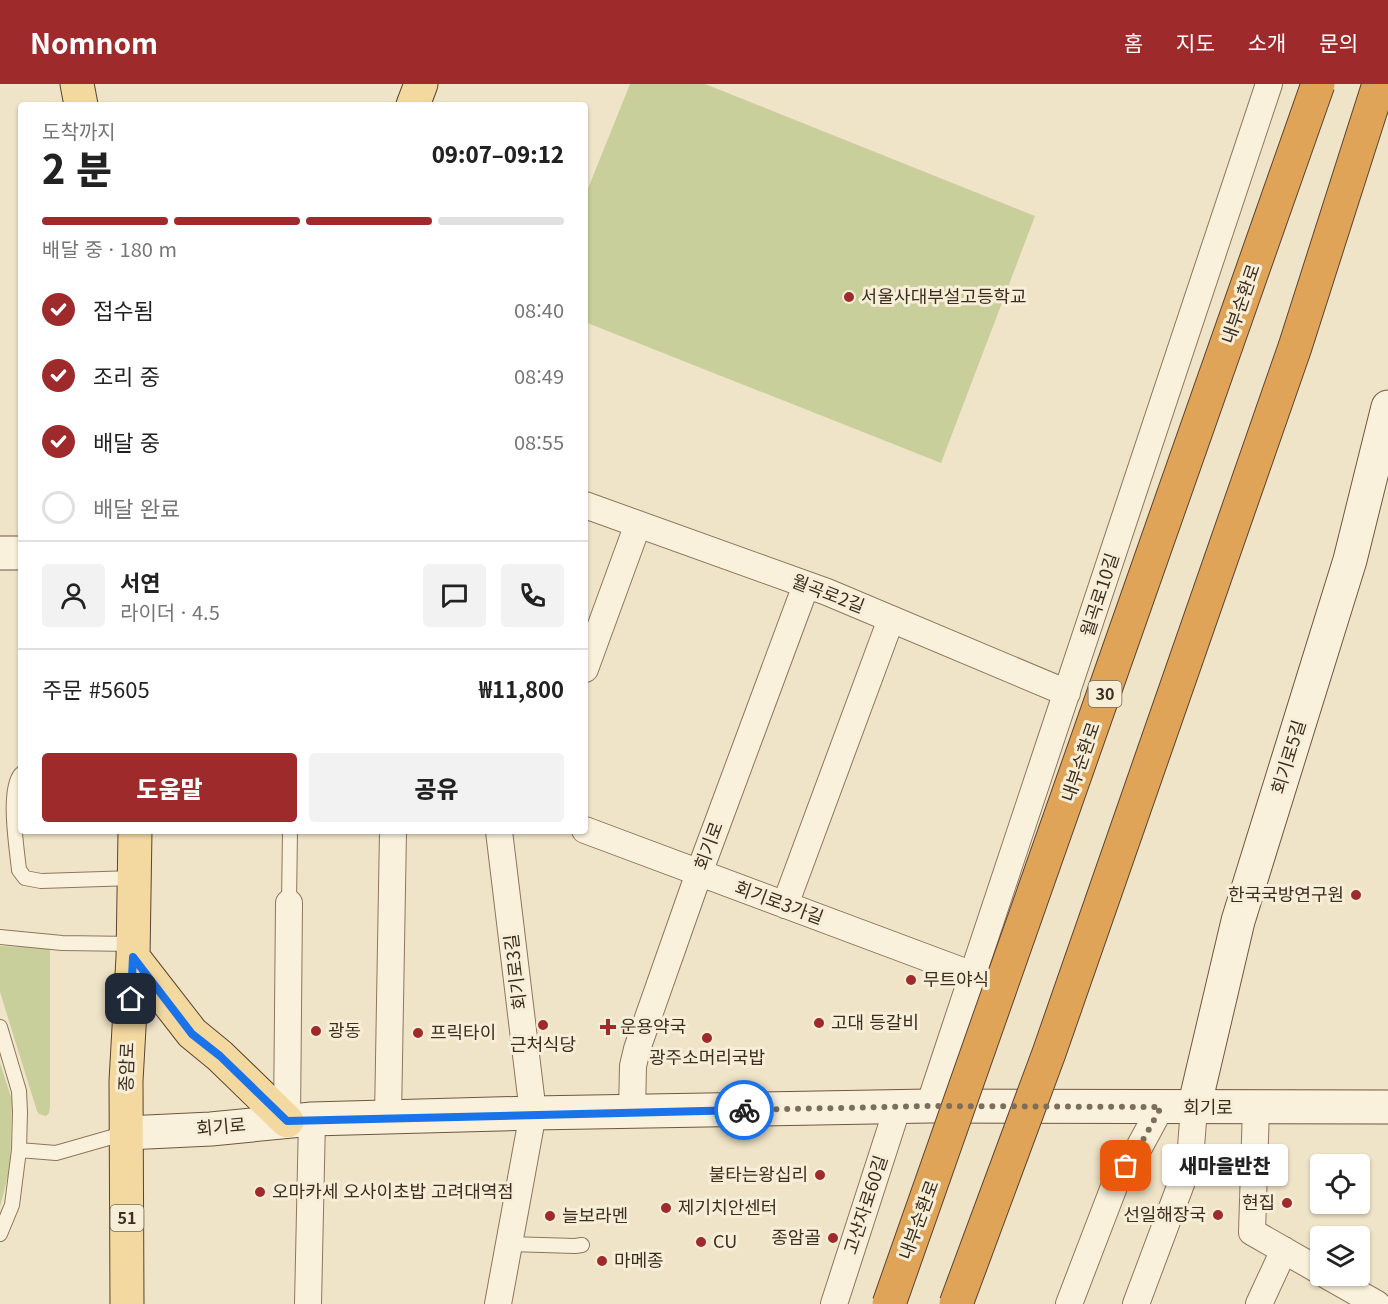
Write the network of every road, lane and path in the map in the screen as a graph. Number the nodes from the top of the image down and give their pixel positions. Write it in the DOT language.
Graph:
graph roads {
  1 [pos="77,84"];
  2 [pos="421,84"];
  3 [pos="1269,84"];
  4 [pos="1318,84"];
  5 [pos="1379,84"];
  6 [pos="80,102"];
  7 [pos="414,102"];
  8 [pos="1388,407"];
  9 [pos="1383,447"];
  10 [pos="588,506"];
  11 [pos="638,524"];
  12 [pos="0,553"];
  13 [pos="18,554"];
  14 [pos="806,585"];
  15 [pos="891,619"];
  16 [pos="588,661"];
  17 [pos="1067,693"];
  18 [pos="18,777"];
  19 [pos="588,832"];
  20 [pos="135,834"];
  21 [pos="291,834"];
  22 [pos="393,834"];
  23 [pos="500,834"];
  24 [pos="699,873"];
  25 [pos="134,878"];
  26 [pos="289,903"];
  27 [pos="785,905"];
  28 [pos="0,937"];
  29 [pos="133,950"];
  30 [pos="973,975"];
  31 [pos="0,1027"];
  32 [pos="914,1106"];
  33 [pos="1161,1107"];
  34 [pos="1388,1107"];
  35 [pos="1194,1108"];
  36 [pos="1256,1108"];
  37 [pos="632,1112"];
  38 [pos="533,1113"];
  39 [pos="388,1117"];
  40 [pos="300,1120"];
  41 [pos="126,1133"];
  42 [pos="20,1150"];
  43 [pos="0,1234"];
  44 [pos="509,1244"];
  45 [pos="582,1245"];
  46 [pos="1284,1250"];
  47 [pos="1310,1265"];
  48 [pos="1345,1286"];
  49 [pos="128,1304"];
  50 [pos="308,1304"];
  51 [pos="498,1304"];
  52 [pos="834,1304"];
  53 [pos="889,1304"];
  54 [pos="956,1304"];
  55 [pos="1069,1304"];
  56 [pos="1136,1304"];
  57 [pos="1259,1304"];
  58 [pos="1377,1304"];
  1 -- 6 [label="main road"];
  2 -- 7 [label="main road"];
  3 -- 17 [label="street, 월곡로10길"];
  4 -- 53 [label="highway, 내부순환로 / 30, bridge"];
  5 -- 54 [label="highway, bridge"];
  8 -- 9 [label="main road, 회기로5길"];
  9 -- 35 [label="main road, 회기로5길"];
  10 -- 11 [label="street, 월곡로2길"];
  11 -- 14 [label="street, 월곡로2길"];
  11 -- 16 [label="street"];
  12 -- 13 [label="main road"];
  14 -- 15 [label="street, 월곡로2길"];
  14 -- 24 [label="street, 회기로"];
  15 -- 17 [label="street, 월곡로2길"];
  15 -- 27 [label="street"];
  17 -- 30 [label="street, 월곡로10길"];
  18 -- 25 [label="lane"];
  19 -- 24 [label="street, 회기로3가길"];
  20 -- 25 [label="main road, 종암로 / 51"];
  21 -- 26 [label="lane"];
  22 -- 39 [label="street"];
  23 -- 38 [label="street, 회기로3길"];
  24 -- 27 [label="street, 회기로3가길"];
  24 -- 37 [label="street, 회기로"];
  25 -- 29 [label="main road, 종암로 / 51"];
  26 -- 40 [label="street"];
  27 -- 30 [label="street, 회기로3가길"];
  28 -- 29 [label="lane"];
  29 -- 40 [label="main road"];
  29 -- 41 [label="main road, 종암로 / 51"];
  30 -- 32 [label="street, 월곡로10길"];
  31 -- 42 [label="lane"];
  32 -- 33 [label="main road, 회기로, bridge"];
  32 -- 37 [label="main road, 회기로"];
  32 -- 52 [label="street, 고산자로60길"];
  33 -- 35 [label="main road, 회기로"];
  33 -- 55 [label="street"];
  34 -- 36 [label="main road, 회기로"];
  35 -- 36 [label="main road, 회기로"];
  35 -- 56 [label="street"];
  36 -- 46 [label="street"];
  37 -- 38 [label="main road, 회기로"];
  38 -- 39 [label="main road, 회기로"];
  38 -- 44 [label="street, 회기로3길"];
  39 -- 40 [label="main road, 회기로"];
  40 -- 41 [label="main road, 회기로"];
  40 -- 50 [label="street"];
  41 -- 42 [label="lane"];
  41 -- 49 [label="main road, 종암로 / 51"];
  42 -- 43 [label="lane"];
  44 -- 45 [label="lane"];
  44 -- 51 [label="street, 회기로3길"];
  46 -- 47 [label="street"];
  46 -- 57 [label="street"];
  48 -- 58 [label="street"];
}
